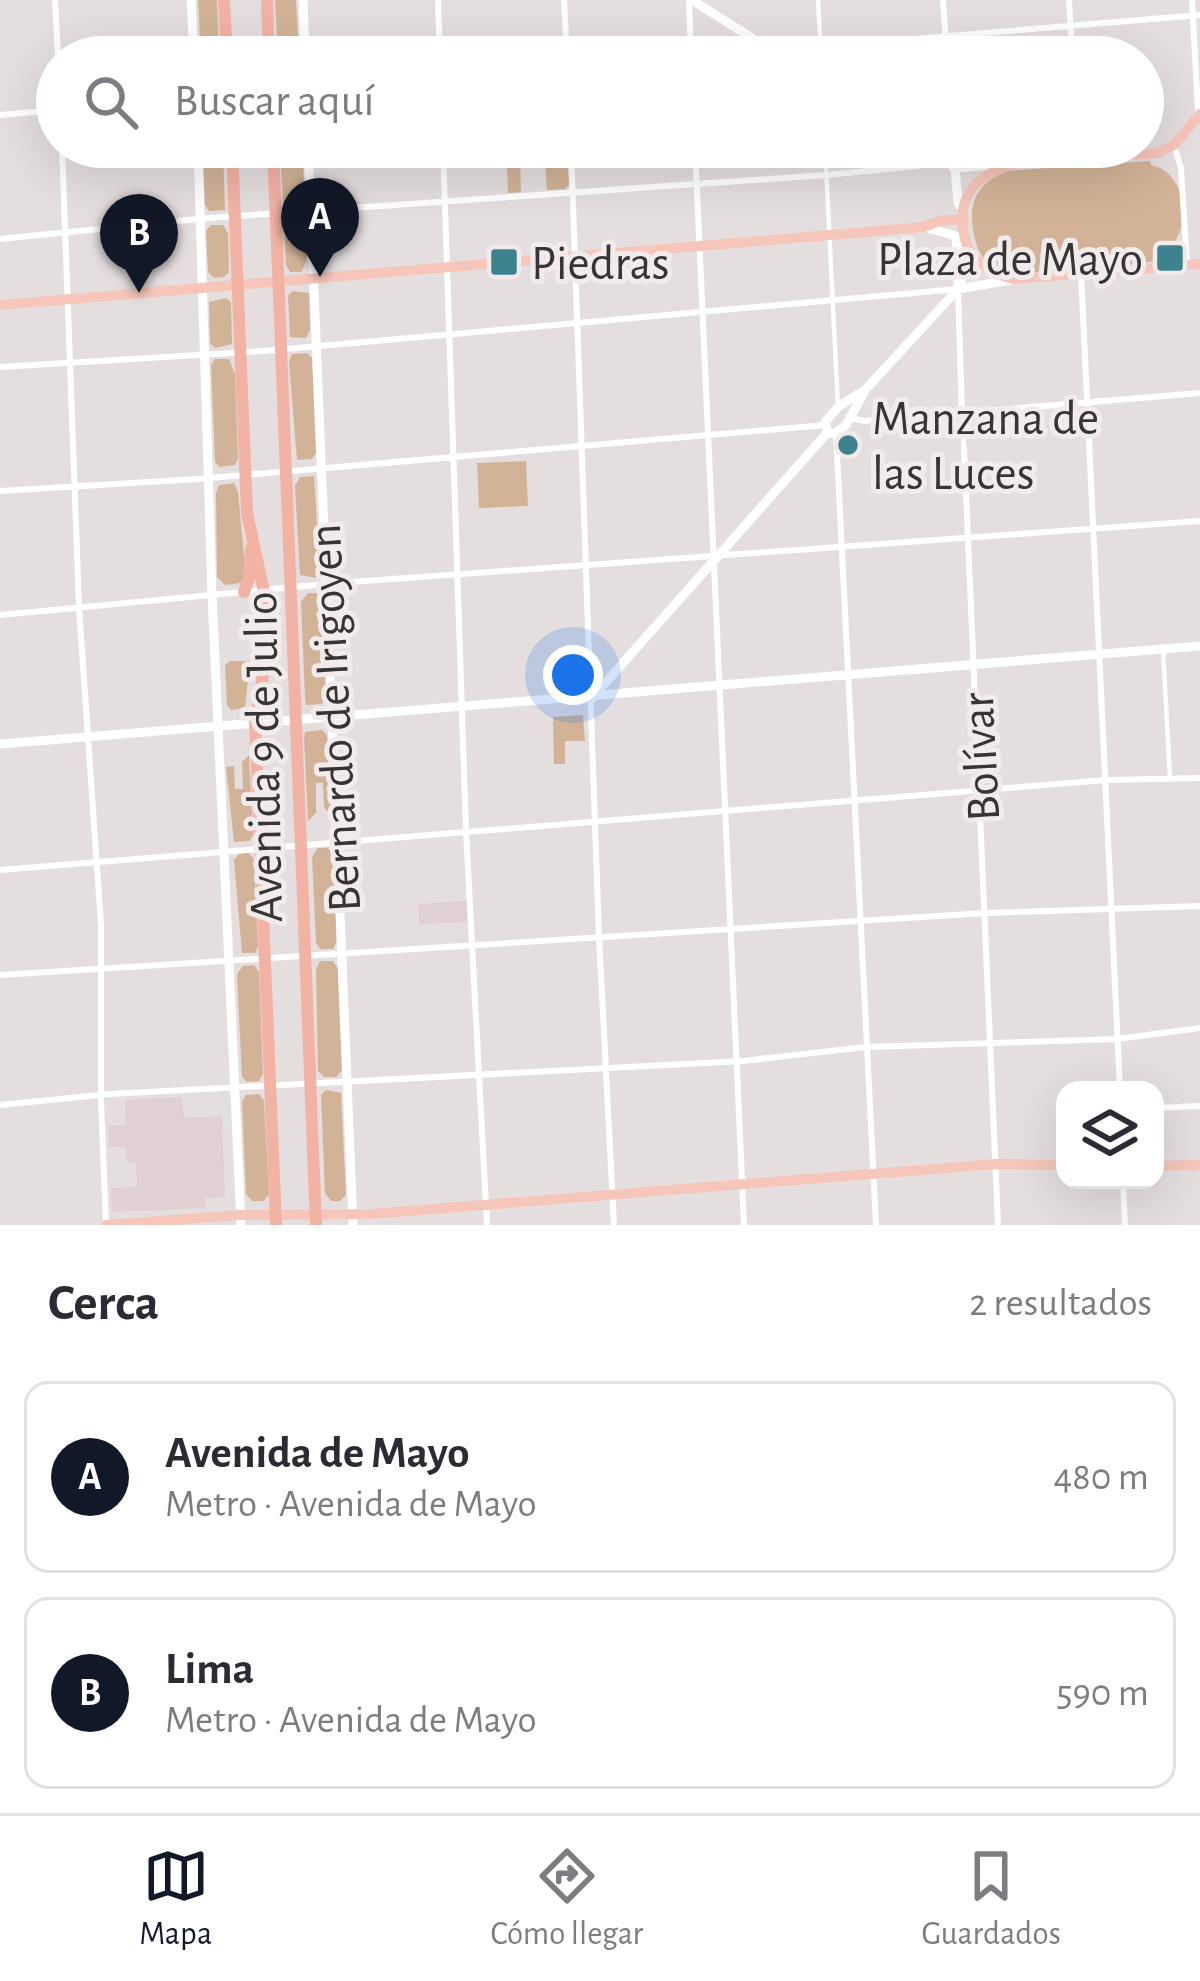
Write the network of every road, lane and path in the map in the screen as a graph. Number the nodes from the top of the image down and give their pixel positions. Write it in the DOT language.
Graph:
graph roads {
  1 [pos="55,0"];
  2 [pos="191,0"];
  3 [pos="224,0"];
  4 [pos="267,0"];
  5 [pos="303,0"];
  6 [pos="438,0"];
  7 [pos="564,0"];
  8 [pos="690,0"];
  9 [pos="818,0"];
  10 [pos="943,0"];
  11 [pos="1069,0"];
  12 [pos="1192,0"];
  13 [pos="1196,16"];
  14 [pos="1070,26"];
  15 [pos="57,36"];
  16 [pos="193,36"];
  17 [pos="226,36"];
  18 [pos="268,36"];
  19 [pos="304,36"];
  20 [pos="439,36"];
  21 [pos="566,36"];
  22 [pos="692,36"];
  23 [pos="748,36"];
  24 [pos="820,36"];
  25 [pos="945,36"];
  26 [pos="956,36"];
  27 [pos="1071,36"];
  28 [pos="36,112"];
  29 [pos="1199,114"];
  30 [pos="0,115"];
  31 [pos="1174,145"];
  32 [pos="1164,148"];
  33 [pos="63,168"];
  34 [pos="199,168"];
  35 [pos="233,168"];
  36 [pos="274,168"];
  37 [pos="309,168"];
  38 [pos="444,168"];
  39 [pos="572,168"];
  40 [pos="696,168"];
  41 [pos="826,168"];
  42 [pos="898,168"];
  43 [pos="955,168"];
  44 [pos="998,168"];
  45 [pos="826,175"];
  46 [pos="697,184"];
  47 [pos="573,192"];
  48 [pos="446,203"];
  49 [pos="311,212"];
  50 [pos="276,214"];
  51 [pos="964,214"];
  52 [pos="235,216"];
  53 [pos="200,219"];
  54 [pos="924,227"];
  55 [pos="66,232"];
  56 [pos="831,236"];
  57 [pos="965,238"];
  58 [pos="0,239"];
  59 [pos="701,247"];
  60 [pos="575,257"];
  61 [pos="1193,264"];
  62 [pos="449,267"];
  63 [pos="1081,273"];
  64 [pos="1013,279"];
  65 [pos="314,280"];
  66 [pos="279,284"];
  67 [pos="237,287"];
  68 [pos="958,289"];
  69 [pos="202,290"];
  70 [pos="68,299"];
  71 [pos="835,299"];
  72 [pos="0,305"];
  73 [pos="704,311"];
  74 [pos="578,322"];
  75 [pos="451,332"];
  76 [pos="317,345"];
  77 [pos="282,349"];
  78 [pos="240,352"];
  79 [pos="205,354"];
  80 [pos="70,361"];
  81 [pos="0,367"];
  82 [pos="866,389"];
  83 [pos="1200,393"];
  84 [pos="1089,402"];
  85 [pos="838,407"];
  86 [pos="962,414"];
  87 [pos="850,418"];
  88 [pos="830,430"];
  89 [pos="710,436"];
  90 [pos="583,447"];
  91 [pos="964,448"];
  92 [pos="454,455"];
  93 [pos="322,466"];
  94 [pos="287,470"];
  95 [pos="245,473"];
  96 [pos="211,477"];
  97 [pos="74,485"];
  98 [pos="0,491"];
  99 [pos="1200,521"];
  100 [pos="1094,529"];
  101 [pos="251,536"];
  102 [pos="969,537"];
  103 [pos="844,548"];
  104 [pos="715,558"];
  105 [pos="586,566"];
  106 [pos="460,575"];
  107 [pos="328,585"];
  108 [pos="292,588"];
  109 [pos="266,590"];
  110 [pos="244,592"];
  111 [pos="212,595"];
  112 [pos="79,607"];
  113 [pos="0,615"];
  114 [pos="1200,646"];
  115 [pos="1163,649"];
  116 [pos="1100,653"];
  117 [pos="975,663"];
  118 [pos="619,664"];
  119 [pos="850,674"];
  120 [pos="720,686"];
  121 [pos="630,694"];
  122 [pos="591,699"];
  123 [pos="463,706"];
  124 [pos="333,716"];
  125 [pos="296,719"];
  126 [pos="255,723"];
  127 [pos="220,726"];
  128 [pos="87,736"];
  129 [pos="0,744"];
  130 [pos="1170,778"];
  131 [pos="1200,778"];
  132 [pos="1106,780"];
  133 [pos="981,793"];
  134 [pos="856,800"];
  135 [pos="726,811"];
  136 [pos="595,820"];
  137 [pos="466,831"];
  138 [pos="339,841"];
  139 [pos="302,844"];
  140 [pos="262,848"];
  141 [pos="225,849"];
  142 [pos="97,862"];
  143 [pos="0,870"];
  144 [pos="1200,906"];
  145 [pos="1113,909"];
  146 [pos="986,913"];
  147 [pos="862,922"];
  148 [pos="731,929"];
  149 [pos="598,938"];
  150 [pos="473,948"];
  151 [pos="344,955"];
  152 [pos="306,957"];
  153 [pos="265,959"];
  154 [pos="230,960"];
  155 [pos="102,970"];
  156 [pos="0,975"];
  157 [pos="1200,1028"];
  158 [pos="1118,1039"];
  159 [pos="991,1041"];
  160 [pos="866,1047"];
  161 [pos="736,1061"];
  162 [pos="606,1069"];
  163 [pos="479,1077"];
  164 [pos="1120,1081"];
  165 [pos="347,1082"];
  166 [pos="310,1085"];
  167 [pos="271,1087"];
  168 [pos="235,1090"];
  169 [pos="101,1095"];
  170 [pos="0,1105"];
  171 [pos="1200,1106"];
  172 [pos="1164,1108"];
  173 [pos="996,1164"];
  174 [pos="1200,1165"];
  175 [pos="1056,1166"];
  176 [pos="1164,1166"];
  177 [pos="874,1173"];
  178 [pos="742,1184"];
  179 [pos="1123,1189"];
  180 [pos="612,1194"];
  181 [pos="486,1204"];
  182 [pos="388,1218"];
  183 [pos="241,1220"];
  184 [pos="276,1220"];
  185 [pos="316,1220"];
  186 [pos="353,1220"];
  187 [pos="106,1225"];
  188 [pos="487,1225"];
  189 [pos="614,1225"];
  190 [pos="744,1225"];
  191 [pos="876,1225"];
  192 [pos="998,1225"];
  193 [pos="1125,1225"];
  1 -- 15 [label="street"];
  2 -- 16 [label="street"];
  3 -- 17 [label="highway"];
  4 -- 18 [label="highway"];
  5 -- 19 [label="street"];
  6 -- 20 [label="street"];
  7 -- 21 [label="street"];
  8 -- 22 [label="street"];
  8 -- 23 [label="street"];
  9 -- 24 [label="street"];
  10 -- 25 [label="street"];
  11 -- 14 [label="street"];
  12 -- 13 [label="street"];
  13 -- 14 [label="street"];
  13 -- 29 [label="street"];
  14 -- 26 [label="street"];
  14 -- 27 [label="street"];
  28 -- 30 [label="street"];
  29 -- 31 [label="main road"];
  31 -- 32 [label="main road"];
  31 -- 61 [label="street"];
  33 -- 55 [label="street"];
  34 -- 53 [label="street"];
  35 -- 52 [label="highway, Avenida 9 de Julio"];
  36 -- 50 [label="highway, Avenida 9 de Julio"];
  37 -- 49 [label="street, Bernardo de Irigoyen"];
  38 -- 48 [label="street"];
  39 -- 47 [label="street"];
  40 -- 46 [label="street"];
  41 -- 45 [label="street"];
  42 -- 45 [label="street"];
  43 -- 51 [label="street, Bolívar"];
  44 -- 51 [label="main road"];
  45 -- 46 [label="street"];
  45 -- 56 [label="street"];
  46 -- 47 [label="street"];
  46 -- 59 [label="street"];
  47 -- 48 [label="street"];
  47 -- 60 [label="street"];
  48 -- 49 [label="street"];
  48 -- 62 [label="street"];
  49 -- 50 [label="street"];
  49 -- 65 [label="street, Bernardo de Irigoyen"];
  50 -- 52 [label="street"];
  50 -- 66 [label="highway, Avenida 9 de Julio"];
  51 -- 54 [label="main road"];
  51 -- 57 [label="main road, Bolívar"];
  52 -- 53 [label="street"];
  52 -- 67 [label="highway, Avenida 9 de Julio"];
  53 -- 55 [label="street"];
  53 -- 69 [label="street"];
  54 -- 56 [label="main road"];
  54 -- 68 [label="street, Bolívar"];
  55 -- 58 [label="street"];
  55 -- 70 [label="street"];
  56 -- 59 [label="main road"];
  56 -- 71 [label="street"];
  57 -- 64 [label="main road"];
  57 -- 68 [label="street, Bolívar"];
  59 -- 60 [label="main road"];
  59 -- 73 [label="street"];
  60 -- 62 [label="main road"];
  60 -- 74 [label="street"];
  61 -- 63 [label="main road"];
  62 -- 65 [label="main road"];
  62 -- 75 [label="street"];
  63 -- 64 [label="main road"];
  63 -- 84 [label="street"];
  64 -- 68 [label="street"];
  65 -- 66 [label="main road"];
  65 -- 76 [label="street, Bernardo de Irigoyen"];
  66 -- 67 [label="main road"];
  66 -- 77 [label="highway, Avenida 9 de Julio"];
  67 -- 69 [label="main road"];
  67 -- 78 [label="highway, Avenida 9 de Julio"];
  68 -- 71 [label="street"];
  68 -- 82 [label="street"];
  68 -- 86 [label="street, Bolívar"];
  69 -- 70 [label="main road"];
  69 -- 79 [label="street"];
  70 -- 72 [label="main road"];
  70 -- 80 [label="street"];
  71 -- 73 [label="street"];
  71 -- 85 [label="street"];
  73 -- 74 [label="street"];
  73 -- 89 [label="street"];
  74 -- 75 [label="street"];
  74 -- 90 [label="street"];
  75 -- 76 [label="street"];
  75 -- 92 [label="street"];
  76 -- 77 [label="street"];
  76 -- 93 [label="street, Bernardo de Irigoyen"];
  77 -- 78 [label="street"];
  77 -- 94 [label="highway, Avenida 9 de Julio"];
  78 -- 79 [label="street"];
  78 -- 95 [label="highway, Avenida 9 de Julio"];
  79 -- 80 [label="street"];
  79 -- 96 [label="street"];
  80 -- 81 [label="street"];
  80 -- 97 [label="street"];
  82 -- 85 [label="street"];
  82 -- 87 [label="street"];
  83 -- 84 [label="street"];
  84 -- 86 [label="street"];
  84 -- 100 [label="street"];
  85 -- 87 [label="street"];
  85 -- 88 [label="street"];
  86 -- 87 [label="street"];
  86 -- 91 [label="street, Bolívar"];
  87 -- 88 [label="street"];
  88 -- 89 [label="street"];
  88 -- 103 [label="street"];
  88 -- 104 [label="street"];
  89 -- 90 [label="street"];
  89 -- 104 [label="street"];
  90 -- 92 [label="street"];
  90 -- 105 [label="street"];
  91 -- 102 [label="street, Bolívar"];
  92 -- 93 [label="street"];
  92 -- 106 [label="street"];
  93 -- 94 [label="street"];
  93 -- 107 [label="street, Bernardo de Irigoyen"];
  94 -- 95 [label="street"];
  94 -- 108 [label="highway, Avenida 9 de Julio"];
  95 -- 96 [label="street"];
  95 -- 101 [label="highway, Avenida 9 de Julio"];
  96 -- 97 [label="street"];
  96 -- 111 [label="street"];
  97 -- 98 [label="street"];
  97 -- 112 [label="street"];
  99 -- 100 [label="street"];
  100 -- 102 [label="street"];
  100 -- 116 [label="street"];
  101 -- 109 [label="highway, Avenida 9 de Julio"];
  101 -- 110 [label="highway"];
  102 -- 103 [label="street"];
  102 -- 117 [label="street, Bolívar"];
  103 -- 104 [label="street"];
  103 -- 119 [label="street"];
  104 -- 105 [label="street"];
  104 -- 118 [label="street"];
  104 -- 120 [label="street"];
  105 -- 106 [label="street"];
  105 -- 122 [label="street"];
  106 -- 107 [label="street"];
  106 -- 123 [label="street"];
  107 -- 108 [label="street"];
  107 -- 124 [label="street, Bernardo de Irigoyen"];
  108 -- 109 [label="street"];
  108 -- 125 [label="highway, Avenida 9 de Julio"];
  109 -- 110 [label="street"];
  109 -- 126 [label="highway, Avenida 9 de Julio"];
  110 -- 111 [label="street"];
  111 -- 112 [label="street"];
  111 -- 127 [label="street"];
  112 -- 113 [label="street"];
  112 -- 128 [label="street"];
  114 -- 115 [label="street"];
  115 -- 116 [label="street"];
  115 -- 130 [label="street"];
  116 -- 117 [label="street"];
  116 -- 132 [label="street"];
  117 -- 119 [label="street"];
  117 -- 133 [label="street, Bolívar"];
  118 -- 121 [label="street"];
  118 -- 122 [label="street"];
  119 -- 120 [label="street"];
  119 -- 134 [label="street"];
  120 -- 121 [label="street"];
  120 -- 135 [label="street"];
  121 -- 122 [label="street"];
  122 -- 123 [label="street"];
  122 -- 136 [label="street"];
  123 -- 124 [label="street"];
  123 -- 137 [label="street"];
  124 -- 125 [label="street"];
  124 -- 138 [label="street, Bernardo de Irigoyen"];
  125 -- 126 [label="street"];
  125 -- 139 [label="highway, Avenida 9 de Julio"];
  126 -- 127 [label="street"];
  126 -- 140 [label="highway, Avenida 9 de Julio"];
  127 -- 128 [label="street"];
  127 -- 141 [label="street"];
  128 -- 129 [label="street"];
  128 -- 142 [label="street"];
  130 -- 131 [label="street"];
  130 -- 132 [label="street"];
  132 -- 133 [label="street"];
  132 -- 145 [label="street"];
  133 -- 134 [label="street"];
  133 -- 146 [label="street, Bolívar"];
  134 -- 135 [label="street"];
  134 -- 147 [label="street"];
  135 -- 136 [label="street"];
  135 -- 148 [label="street"];
  136 -- 137 [label="street"];
  136 -- 149 [label="street"];
  137 -- 138 [label="street"];
  137 -- 150 [label="street"];
  138 -- 139 [label="street"];
  138 -- 151 [label="street, Bernardo de Irigoyen"];
  139 -- 140 [label="street"];
  139 -- 152 [label="highway, Avenida 9 de Julio"];
  140 -- 141 [label="street"];
  140 -- 153 [label="highway, Avenida 9 de Julio"];
  141 -- 142 [label="street"];
  141 -- 154 [label="street"];
  142 -- 143 [label="street"];
  142 -- 155 [label="street"];
  144 -- 145 [label="street"];
  145 -- 146 [label="street"];
  145 -- 158 [label="street"];
  146 -- 147 [label="street"];
  146 -- 159 [label="street, Bolívar"];
  147 -- 148 [label="street"];
  147 -- 160 [label="street"];
  148 -- 149 [label="street"];
  148 -- 161 [label="street"];
  149 -- 150 [label="street"];
  149 -- 162 [label="street"];
  150 -- 151 [label="street"];
  150 -- 163 [label="street"];
  151 -- 152 [label="street"];
  151 -- 165 [label="street, Bernardo de Irigoyen"];
  152 -- 153 [label="street"];
  152 -- 166 [label="highway, Avenida 9 de Julio"];
  153 -- 154 [label="street"];
  153 -- 167 [label="highway, Avenida 9 de Julio"];
  154 -- 155 [label="street"];
  154 -- 168 [label="street"];
  155 -- 156 [label="street"];
  155 -- 169 [label="street"];
  157 -- 158 [label="street"];
  158 -- 159 [label="street"];
  158 -- 164 [label="street"];
  159 -- 160 [label="street"];
  159 -- 173 [label="street, Bolívar"];
  160 -- 161 [label="street"];
  160 -- 177 [label="street"];
  161 -- 162 [label="street"];
  161 -- 178 [label="street"];
  162 -- 163 [label="street"];
  162 -- 180 [label="street"];
  163 -- 165 [label="street"];
  163 -- 181 [label="street"];
  165 -- 166 [label="street"];
  165 -- 186 [label="street, Bernardo de Irigoyen"];
  166 -- 167 [label="street"];
  166 -- 185 [label="highway, Avenida 9 de Julio"];
  167 -- 168 [label="street"];
  167 -- 184 [label="highway, Avenida 9 de Julio"];
  168 -- 169 [label="street"];
  168 -- 183 [label="street"];
  169 -- 170 [label="street"];
  169 -- 187 [label="street"];
  171 -- 172 [label="street"];
  173 -- 175 [label="main road"];
  173 -- 177 [label="main road"];
  173 -- 192 [label="street, Bolívar"];
  174 -- 176 [label="main road"];
  177 -- 178 [label="main road"];
  177 -- 191 [label="street"];
  178 -- 180 [label="main road"];
  178 -- 190 [label="street"];
  179 -- 193 [label="street"];
  180 -- 181 [label="main road"];
  180 -- 189 [label="street"];
  181 -- 182 [label="main road"];
  181 -- 188 [label="street"];
  182 -- 186 [label="main road"];
  183 -- 184 [label="main road"];
  183 -- 187 [label="main road"];
  184 -- 185 [label="main road"];
  185 -- 186 [label="main road"];
}
